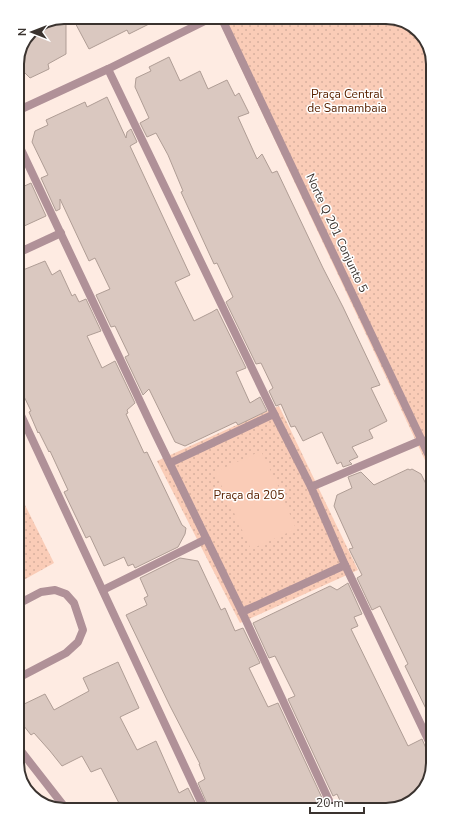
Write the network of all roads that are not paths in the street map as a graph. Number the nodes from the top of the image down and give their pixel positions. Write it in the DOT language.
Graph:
graph roads {
  1 [pos="199,24"];
  2 [pos="224,24"];
  3 [pos="108,69"];
  4 [pos="24,108"];
  5 [pos="24,154"];
  6 [pos="61,233"];
  7 [pos="24,250"];
  8 [pos="274,414"];
  9 [pos="24,422"];
  10 [pos="422,440"];
  11 [pos="426,449"];
  12 [pos="170,462"];
  13 [pos="311,487"];
  14 [pos="206,539"];
  15 [pos="345,565"];
  16 [pos="103,590"];
  17 [pos="24,601"];
  18 [pos="242,612"];
  19 [pos="24,675"];
  20 [pos="426,735"];
  21 [pos="24,756"];
  22 [pos="61,803"];
  23 [pos="202,803"];
  24 [pos="330,803"];
  1 -- 3 [label="street"];
  2 -- 10 [label="street, Norte Q 201 Conjunto 5"];
  3 -- 4 [label="street"];
  3 -- 8 [label="street"];
  5 -- 6 [label="street"];
  6 -- 7 [label="street"];
  6 -- 12 [label="street"];
  8 -- 12 [label="street"];
  8 -- 13 [label="street"];
  9 -- 16 [label="street"];
  10 -- 11 [label="street, Norte Q 201 Conjunto 5"];
  10 -- 13 [label="street"];
  12 -- 14 [label="street"];
  13 -- 15 [label="street"];
  14 -- 16 [label="street"];
  14 -- 18 [label="street"];
  15 -- 18 [label="street"];
  15 -- 20 [label="street"];
  16 -- 23 [label="street"];
  17 -- 19 [label="street"];
  18 -- 24 [label="street"];
  21 -- 22 [label="street"];
}
